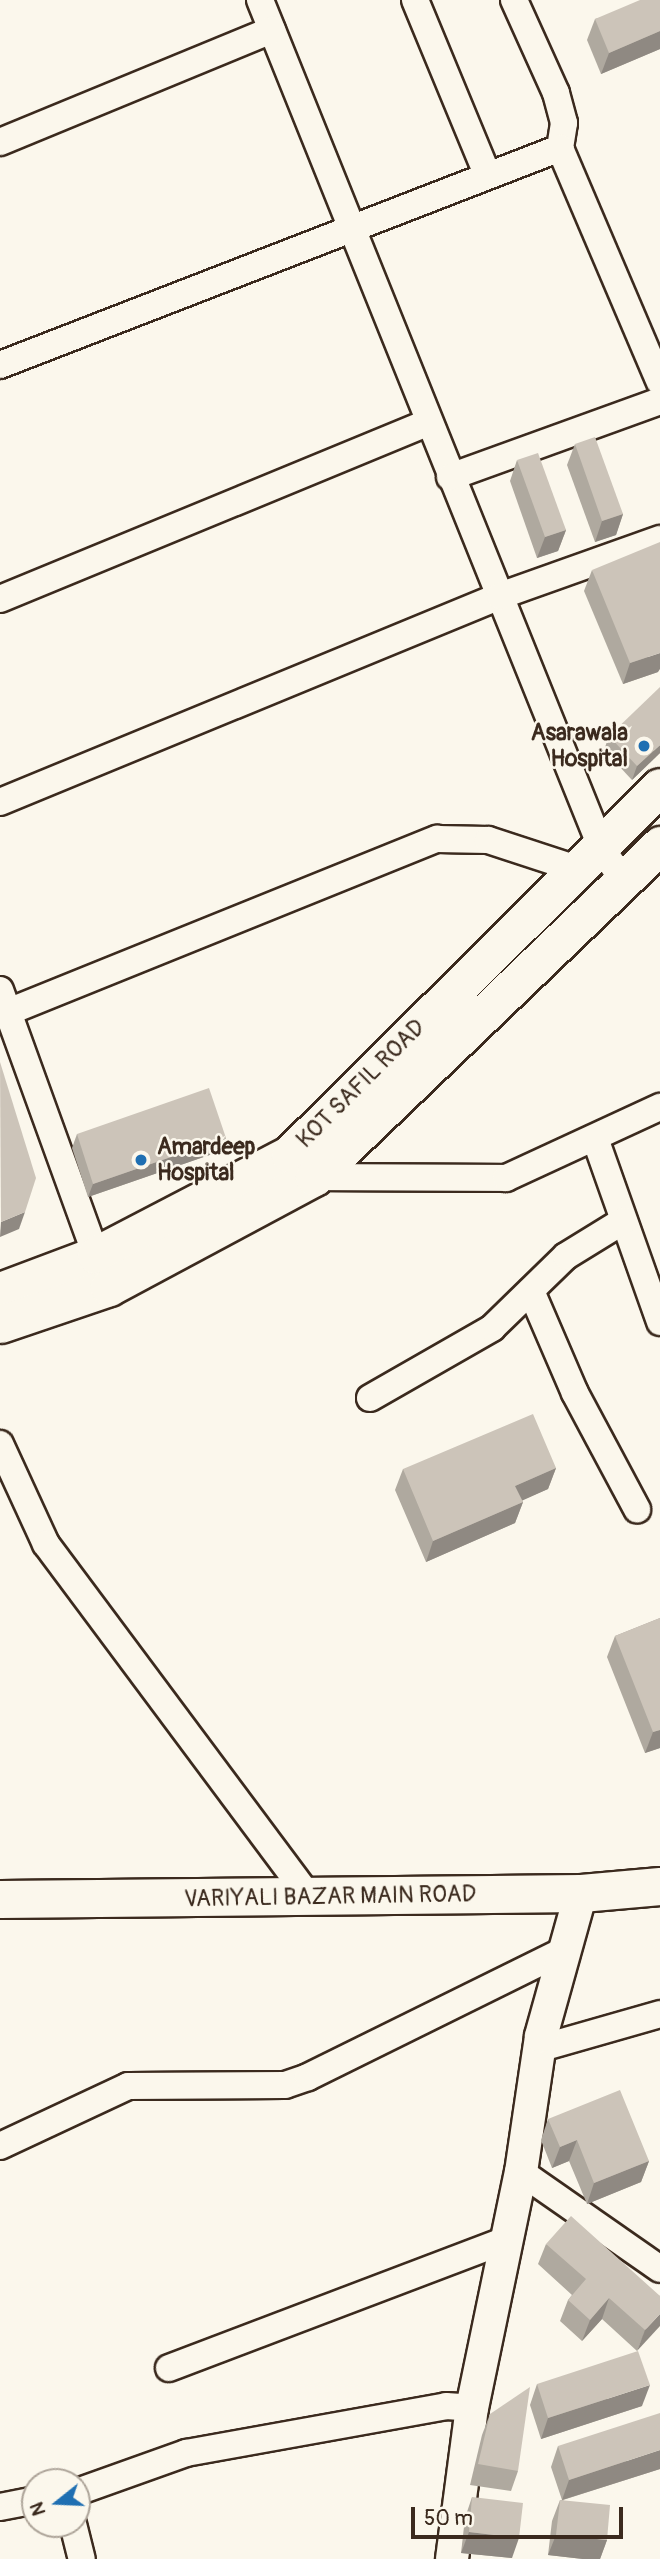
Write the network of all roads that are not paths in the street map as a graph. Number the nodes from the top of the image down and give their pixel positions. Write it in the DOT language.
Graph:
graph roads {
  1 [pos="260,0"];
  2 [pos="415,0"];
  3 [pos="514,0"];
  4 [pos="272,30"];
  5 [pos="0,142"];
  6 [pos="560,148"];
  7 [pos="487,174"];
  8 [pos="347,229"];
  9 [pos="0,365"];
  10 [pos="660,382"];
  11 [pos="660,401"];
  12 [pos="428,423"];
  13 [pos="450,477"];
  14 [pos="660,539"];
  15 [pos="500,596"];
  16 [pos="0,599"];
  17 [pos="660,787"];
  18 [pos="0,802"];
  19 [pos="660,845"];
  20 [pos="591,859"];
  21 [pos="625,883"];
  22 [pos="4,1001"];
  23 [pos="660,1107"];
  24 [pos="596,1141"];
  25 [pos="314,1177"];
  26 [pos="623,1221"];
  27 [pos="96,1255"];
  28 [pos="653,1282"];
  29 [pos="531,1290"];
  30 [pos="0,1291"];
  31 [pos="660,1322"];
  32 [pos="0,1324"];
  33 [pos="370,1398"];
  34 [pos="0,1444"];
  35 [pos="637,1509"];
  36 [pos="660,1885"];
  37 [pos="581,1894"];
  38 [pos="310,1898"];
  39 [pos="0,1899"];
  40 [pos="565,1950"];
  41 [pos="660,2014"];
  42 [pos="538,2049"];
  43 [pos="0,2146"];
  44 [pos="521,2172"];
  45 [pos="503,2241"];
  46 [pos="660,2270"];
  47 [pos="169,2368"];
  48 [pos="472,2408"];
  49 [pos="91,2487"];
  50 [pos="21,2503"];
  51 [pos="0,2507"];
  52 [pos="77,2538"];
  53 [pos="82,2559"];
  54 [pos="452,2559"];
  1 -- 4 [label="street"];
  2 -- 7 [label="street"];
  3 -- 6 [label="street"];
  4 -- 5 [label="street"];
  4 -- 8 [label="street"];
  6 -- 7 [label="street"];
  6 -- 10 [label="street"];
  7 -- 8 [label="street"];
  8 -- 9 [label="street"];
  8 -- 12 [label="street"];
  11 -- 13 [label="street"];
  12 -- 13 [label="street"];
  12 -- 16 [label="street"];
  13 -- 15 [label="street"];
  14 -- 15 [label="street"];
  15 -- 18 [label="street"];
  15 -- 20 [label="street"];
  17 -- 20 [label="main road, KOT SAFIL ROAD"];
  19 -- 21 [label="main road, KOT SAFIL ROAD"];
  20 -- 21 [label="street"];
  20 -- 22 [label="street"];
  20 -- 27 [label="main road, KOT SAFIL ROAD"];
  21 -- 25 [label="main road, KOT SAFIL ROAD"];
  22 -- 27 [label="street"];
  23 -- 24 [label="street"];
  24 -- 25 [label="street"];
  24 -- 26 [label="street"];
  25 -- 32 [label="main road, KOT SAFIL ROAD"];
  26 -- 28 [label="street"];
  26 -- 29 [label="street"];
  27 -- 30 [label="main road, KOT SAFIL ROAD"];
  28 -- 31 [label="street"];
  29 -- 33 [label="street"];
  29 -- 35 [label="street"];
  34 -- 38 [label="street"];
  36 -- 37 [label="main road, VARIYALI BAZAR MAIN ROAD"];
  37 -- 38 [label="main road, VARIYALI BAZAR MAIN ROAD"];
  37 -- 40 [label="street"];
  38 -- 39 [label="main road, VARIYALI BAZAR MAIN ROAD"];
  40 -- 42 [label="street"];
  40 -- 43 [label="street"];
  41 -- 42 [label="street"];
  42 -- 44 [label="street"];
  44 -- 45 [label="street"];
  44 -- 46 [label="street"];
  45 -- 47 [label="street"];
  45 -- 48 [label="street"];
  48 -- 49 [label="street"];
  48 -- 54 [label="street"];
  50 -- 51 [label="street"];
  52 -- 53 [label="street"];
}
